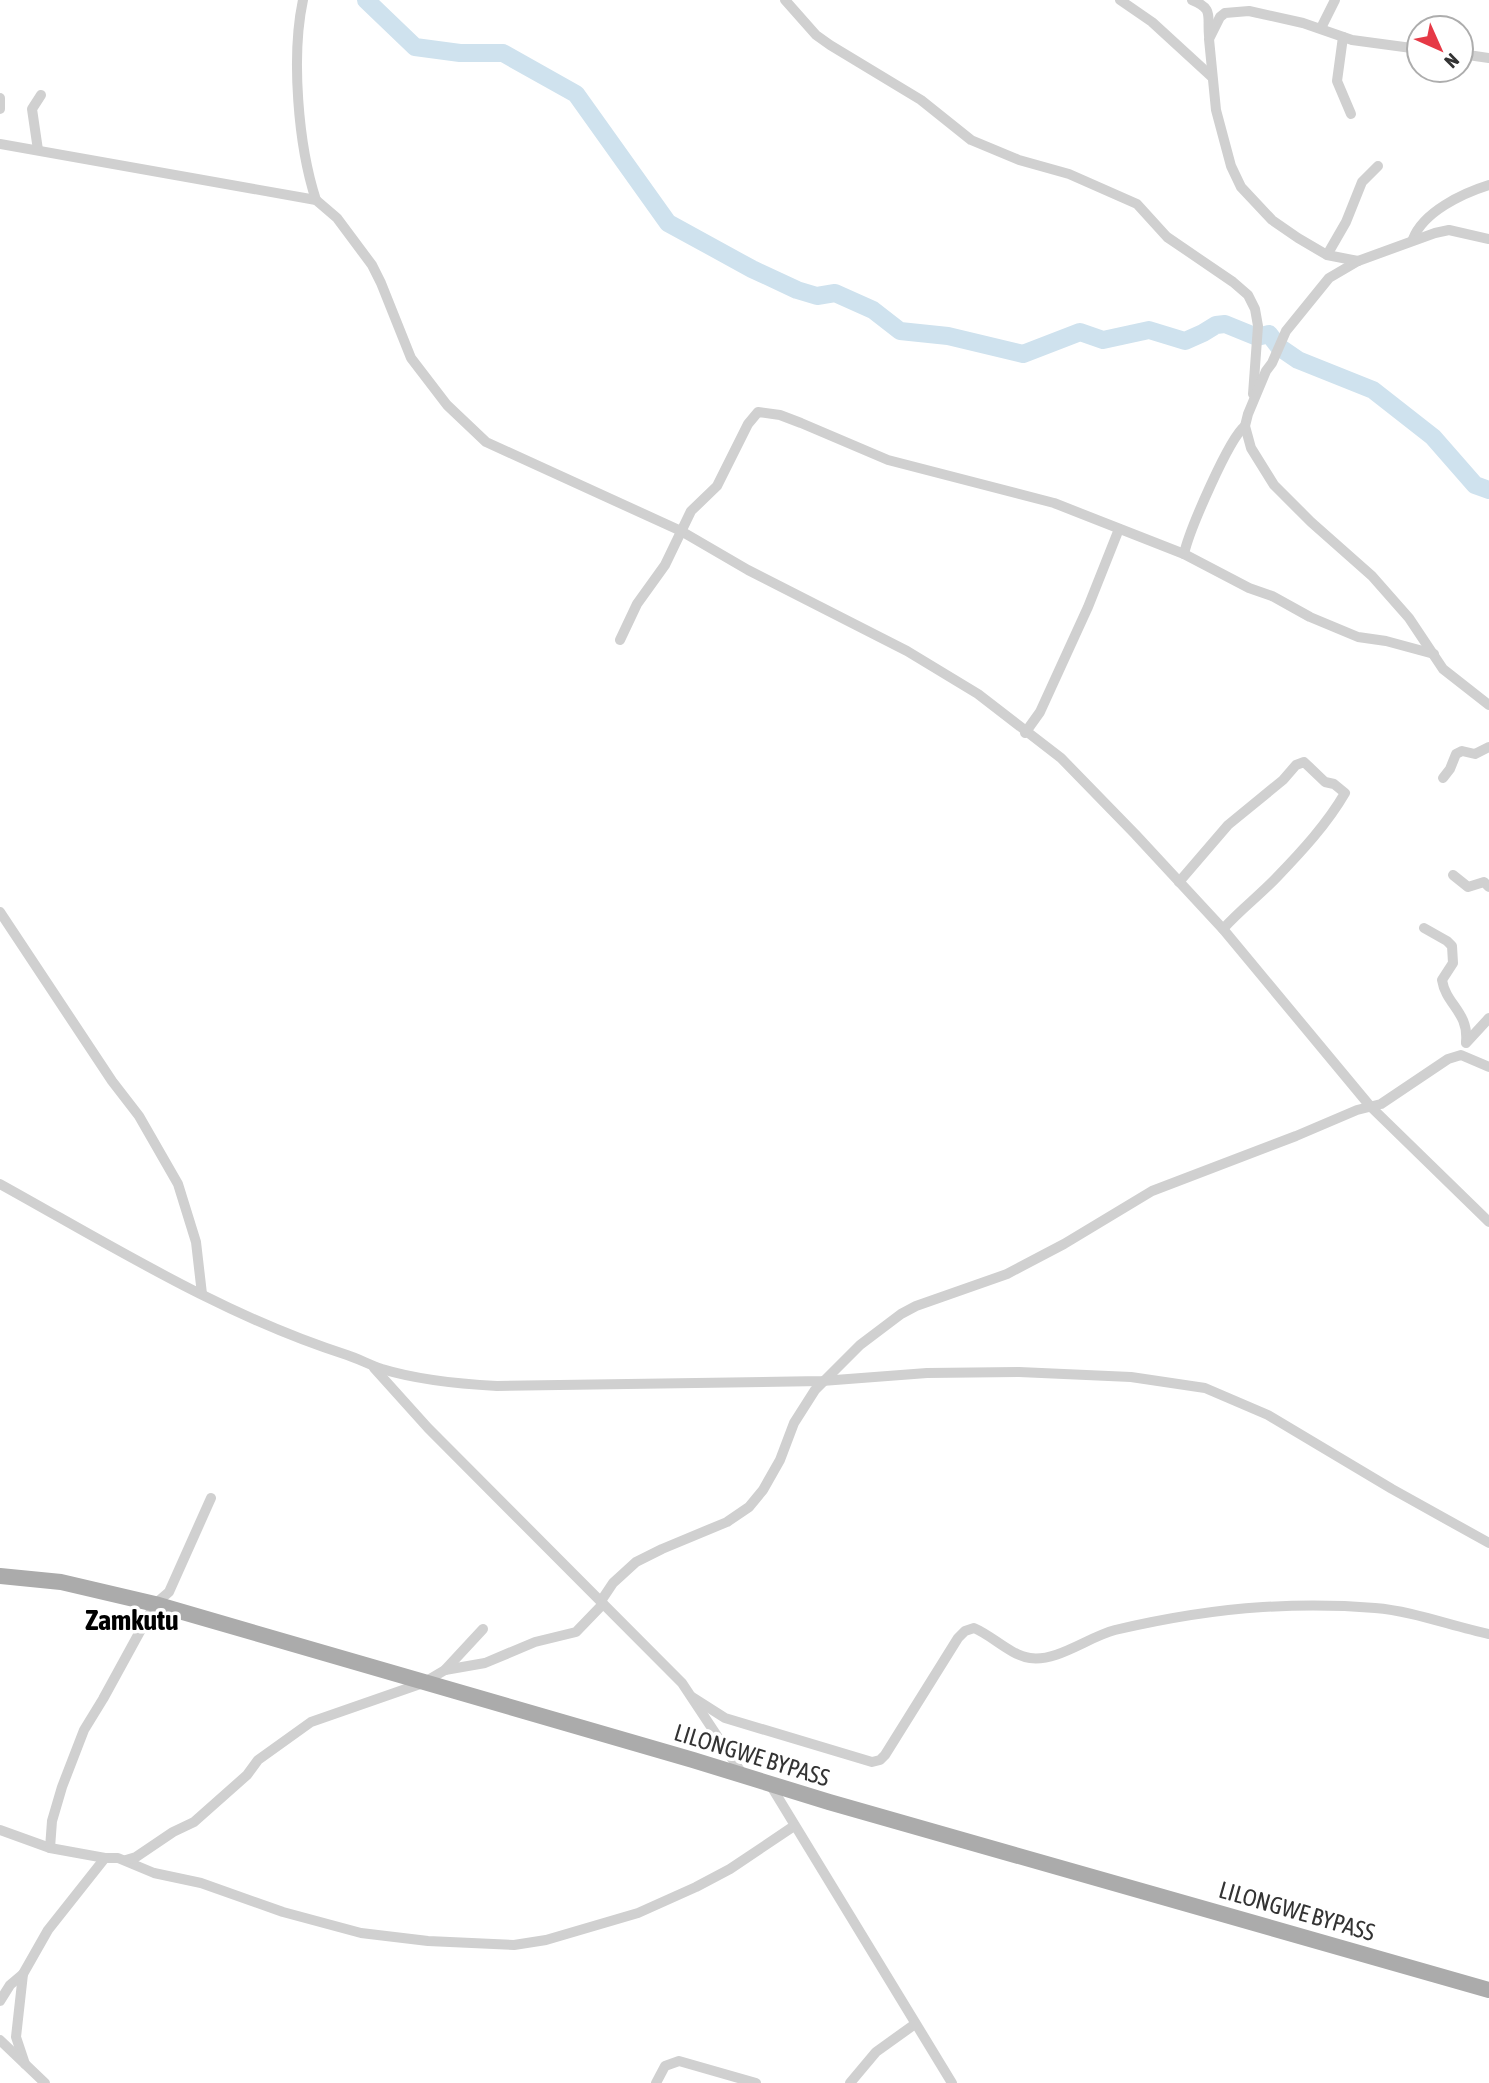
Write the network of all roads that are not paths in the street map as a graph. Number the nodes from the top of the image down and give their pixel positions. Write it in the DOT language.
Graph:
graph roads {
  1 [pos="303,0"];
  2 [pos="785,0"];
  3 [pos="1120,0"];
  4 [pos="1192,0"];
  5 [pos="1335,0"];
  6 [pos="1321,28"];
  7 [pos="1343,37"];
  8 [pos="1209,39"];
  9 [pos="1405,47"];
  10 [pos="1212,77"];
  11 [pos="41,95"];
  12 [pos="0,97"];
  13 [pos="0,109"];
  14 [pos="1351,114"];
  15 [pos="0,144"];
  16 [pos="38,150"];
  17 [pos="1378,166"];
  18 [pos="1489,185"];
  19 [pos="316,200"];
  20 [pos="1413,239"];
  21 [pos="1489,239"];
  22 [pos="1327,255"];
  23 [pos="1358,261"];
  24 [pos="1253,401"];
  25 [pos="1245,426"];
  26 [pos="1119,529"];
  27 [pos="681,531"];
  28 [pos="1184,554"];
  29 [pos="620,640"];
  30 [pos="1434,654"];
  31 [pos="1489,705"];
  32 [pos="1026,733"];
  33 [pos="1489,747"];
  34 [pos="1443,778"];
  35 [pos="1453,875"];
  36 [pos="1179,882"];
  37 [pos="1489,887"];
  38 [pos="0,912"];
  39 [pos="1424,928"];
  40 [pos="1223,929"];
  41 [pos="1489,1018"];
  42 [pos="1466,1042"];
  43 [pos="1461,1055"];
  44 [pos="1489,1067"];
  45 [pos="1370,1106"];
  46 [pos="0,1184"];
  47 [pos="1489,1222"];
  48 [pos="202,1294"];
  49 [pos="372,1366"];
  50 [pos="822,1381"];
  51 [pos="211,1498"];
  52 [pos="1489,1543"];
  53 [pos="0,1576"];
  54 [pos="602,1602"];
  55 [pos="155,1604"];
  56 [pos="483,1629"];
  57 [pos="1489,1634"];
  58 [pos="445,1670"];
  59 [pos="423,1682"];
  60 [pos="691,1697"];
  61 [pos="744,1777"];
  62 [pos="771,1786"];
  63 [pos="794,1826"];
  64 [pos="0,1830"];
  65 [pos="50,1848"];
  66 [pos="105,1858"];
  67 [pos="126,1860"];
  68 [pos="23,1974"];
  69 [pos="1489,1990"];
  70 [pos="0,2001"];
  71 [pos="915,2024"];
  72 [pos="0,2040"];
  73 [pos="24,2064"];
  74 [pos="45,2083"];
  75 [pos="656,2083"];
  76 [pos="757,2083"];
  77 [pos="850,2083"];
  78 [pos="952,2083"];
  1 -- 19 [label="street"];
  2 -- 24 [label="street"];
  3 -- 10 [label="street"];
  4 -- 8 [label="street"];
  5 -- 6 [label="street"];
  6 -- 7 [label="street"];
  6 -- 8 [label="street"];
  7 -- 9 [label="street"];
  7 -- 14 [label="street"];
  8 -- 10 [label="street"];
  10 -- 22 [label="street"];
  11 -- 16 [label="street"];
  12 -- 13 [label="street"];
  15 -- 16 [label="street"];
  16 -- 19 [label="street"];
  17 -- 22 [label="street"];
  18 -- 20 [label="street"];
  19 -- 27 [label="street"];
  20 -- 21 [label="street"];
  20 -- 23 [label="street"];
  22 -- 23 [label="street"];
  23 -- 24 [label="street"];
  24 -- 25 [label="street"];
  25 -- 28 [label="street"];
  25 -- 30 [label="street"];
  26 -- 27 [label="street"];
  26 -- 28 [label="street"];
  26 -- 32 [label="street"];
  27 -- 29 [label="street"];
  27 -- 32 [label="street"];
  28 -- 30 [label="street"];
  30 -- 31 [label="street"];
  32 -- 36 [label="street"];
  33 -- 34 [label="street"];
  35 -- 37 [label="street"];
  36 -- 40 [label="street"];
  36 -- 40 [label="street"];
  38 -- 48 [label="street"];
  39 -- 42 [label="street"];
  40 -- 45 [label="street"];
  41 -- 42 [label="street"];
  42 -- 43 [label="street"];
  43 -- 44 [label="street"];
  43 -- 45 [label="street"];
  45 -- 47 [label="street"];
  45 -- 50 [label="street"];
  46 -- 48 [label="street"];
  48 -- 49 [label="street"];
  49 -- 50 [label="street"];
  49 -- 54 [label="street"];
  50 -- 52 [label="street"];
  50 -- 54 [label="street"];
  51 -- 55 [label="street"];
  53 -- 55 [label="main road, LILONGWE BYPASS"];
  54 -- 58 [label="street"];
  54 -- 60 [label="street"];
  55 -- 59 [label="main road, LILONGWE BYPASS"];
  55 -- 65 [label="street"];
  56 -- 58 [label="street"];
  57 -- 60 [label="street"];
  58 -- 59 [label="street"];
  59 -- 61 [label="main road, LILONGWE BYPASS"];
  59 -- 67 [label="street"];
  60 -- 61 [label="street"];
  61 -- 62 [label="main road, LILONGWE BYPASS"];
  62 -- 63 [label="street"];
  62 -- 69 [label="main road, LILONGWE BYPASS"];
  63 -- 67 [label="street"];
  63 -- 71 [label="street"];
  64 -- 65 [label="street"];
  65 -- 66 [label="street"];
  66 -- 67 [label="street"];
  66 -- 68 [label="street"];
  68 -- 70 [label="street"];
  68 -- 73 [label="street"];
  71 -- 77 [label="street"];
  71 -- 78 [label="street"];
  72 -- 73 [label="street"];
  73 -- 74 [label="street"];
  75 -- 76 [label="street"];
}
